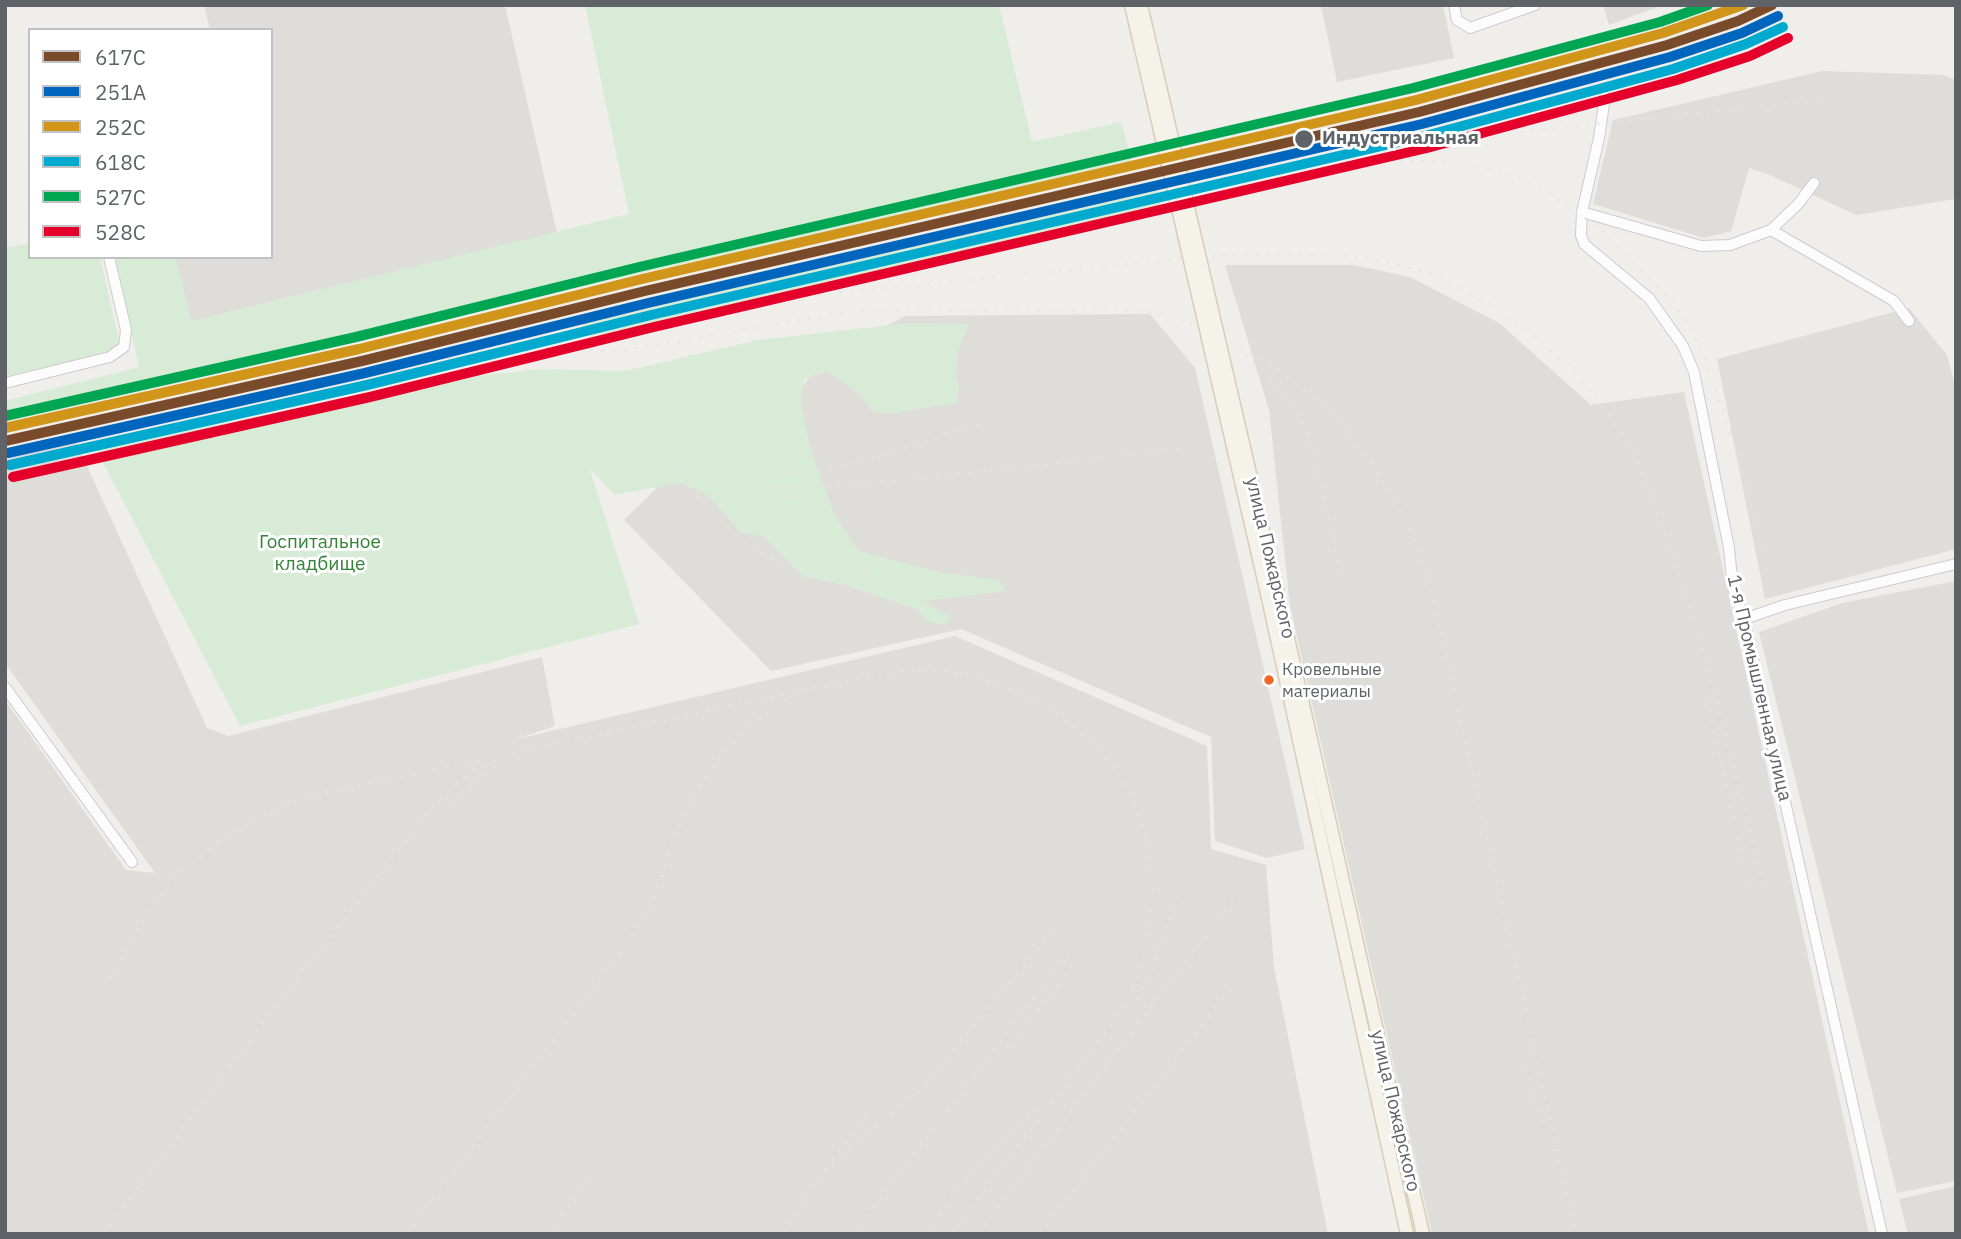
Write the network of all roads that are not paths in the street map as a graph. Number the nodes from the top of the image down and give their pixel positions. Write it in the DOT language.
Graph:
graph roads {
  1 [pos="1131,5"];
  2 [pos="1141,5"];
  3 [pos="1454,5"];
  4 [pos="1535,5"];
  5 [pos="1605,97"];
  6 [pos="1814,183"];
  7 [pos="1582,212"];
  8 [pos="1771,229"];
  9 [pos="109,259"];
  10 [pos="1909,321"];
  11 [pos="5,383"];
  12 [pos="1956,564"];
  13 [pos="1273,596"];
  14 [pos="1744,619"];
  15 [pos="5,687"];
  16 [pos="132,862"];
  17 [pos="1407,1234"];
  18 [pos="1423,1234"];
  19 [pos="1882,1234"];
  1 -- 13 [label="main road, улица Пожарского, bridge"];
  2 -- 13 [label="main road, улица Пожарского, bridge"];
  3 -- 4 [label="street"];
  5 -- 7 [label="street, 1-я Промышленная улица"];
  6 -- 8 [label="street"];
  7 -- 8 [label="street"];
  7 -- 14 [label="street, 1-я Промышленная улица"];
  8 -- 10 [label="street"];
  9 -- 11 [label="street"];
  12 -- 14 [label="street"];
  13 -- 17 [label="main road, улица Пожарского"];
  13 -- 18 [label="main road, улица Пожарского"];
  14 -- 19 [label="street, 1-я Промышленная улица"];
  15 -- 16 [label="street"];
}
